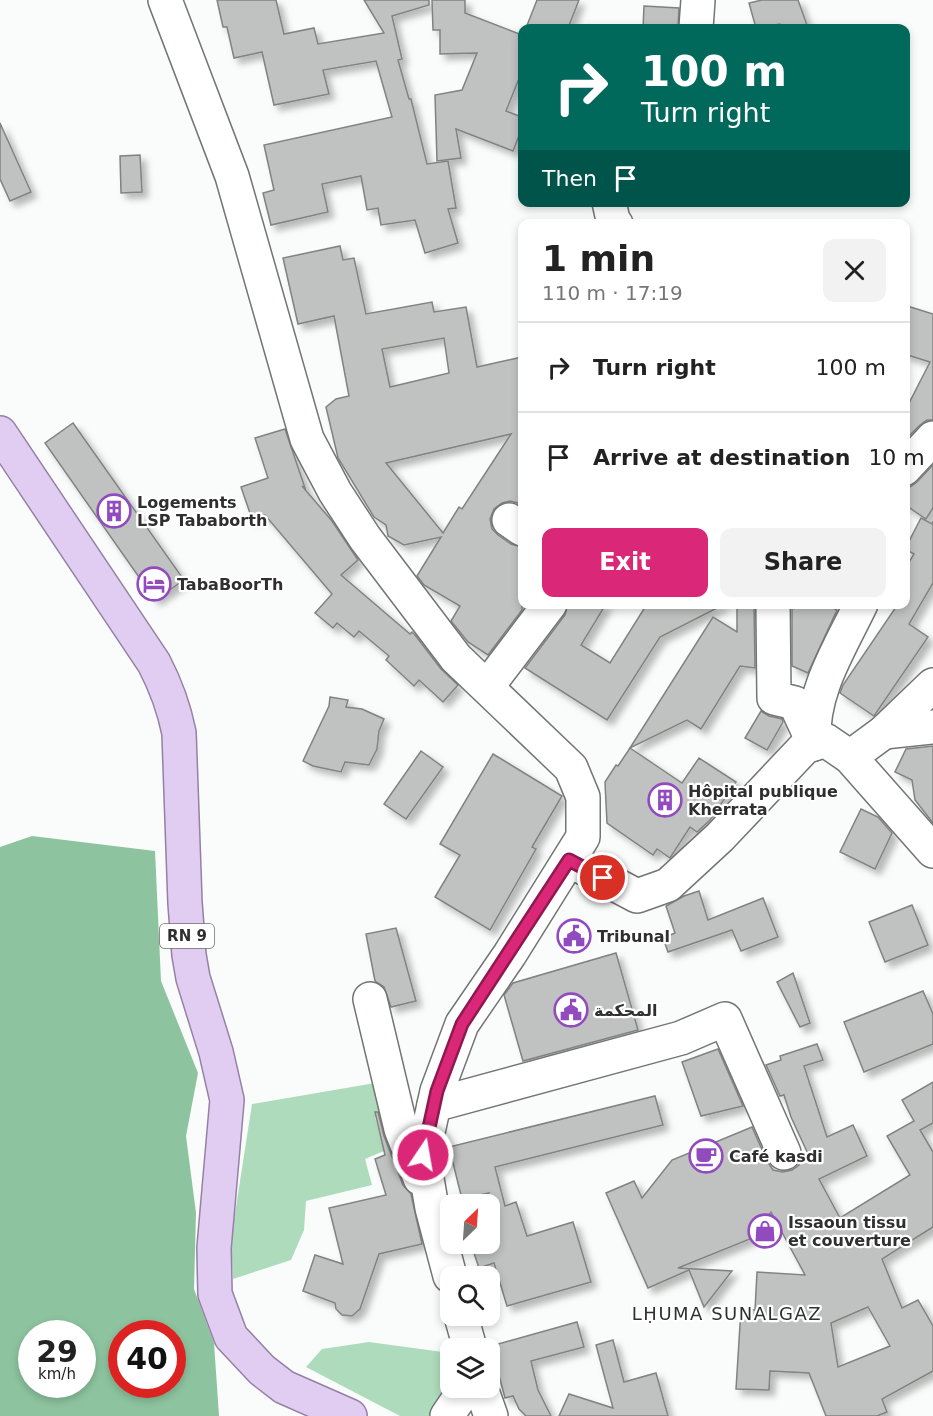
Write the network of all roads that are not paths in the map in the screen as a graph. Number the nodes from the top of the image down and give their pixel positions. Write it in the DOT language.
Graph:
graph roads {
  1 [pos="165,0"];
  2 [pos="698,0"];
  3 [pos="696,24"];
  4 [pos="0,433"];
  5 [pos="933,438"];
  6 [pos="910,463"];
  7 [pos="546,609"];
  8 [pos="773,609"];
  9 [pos="859,609"];
  10 [pos="933,685"];
  11 [pos="487,687"];
  12 [pos="933,727"];
  13 [pos="884,732"];
  14 [pos="814,744"];
  15 [pos="850,757"];
  16 [pos="933,851"];
  17 [pos="569,860"];
  18 [pos="370,999"];
  19 [pos="434,1105"];
  20 [pos="784,1153"];
  21 [pos="432,1208"];
  22 [pos="447,1266"];
  23 [pos="459,1398"];
  24 [pos="484,1398"];
  25 [pos="350,1416"];
  26 [pos="447,1416"];
  27 [pos="490,1416"];
  1 -- 11 [label="street"];
  2 -- 3 [label="street"];
  4 -- 25 [label="main road, RN 9"];
  5 -- 6 [label="street"];
  7 -- 11 [label="street"];
  8 -- 14 [label="street"];
  9 -- 14 [label="street"];
  10 -- 13 [label="street"];
  11 -- 17 [label="street"];
  12 -- 13 [label="street"];
  13 -- 15 [label="street"];
  14 -- 15 [label="street"];
  14 -- 17 [label="street"];
  15 -- 16 [label="street"];
  17 -- 19 [label="street"];
  18 -- 21 [label="street"];
  19 -- 20 [label="street"];
  19 -- 21 [label="street"];
  21 -- 22 [label="street"];
  23 -- 26 [label="street"];
  24 -- 27 [label="street"];
}
